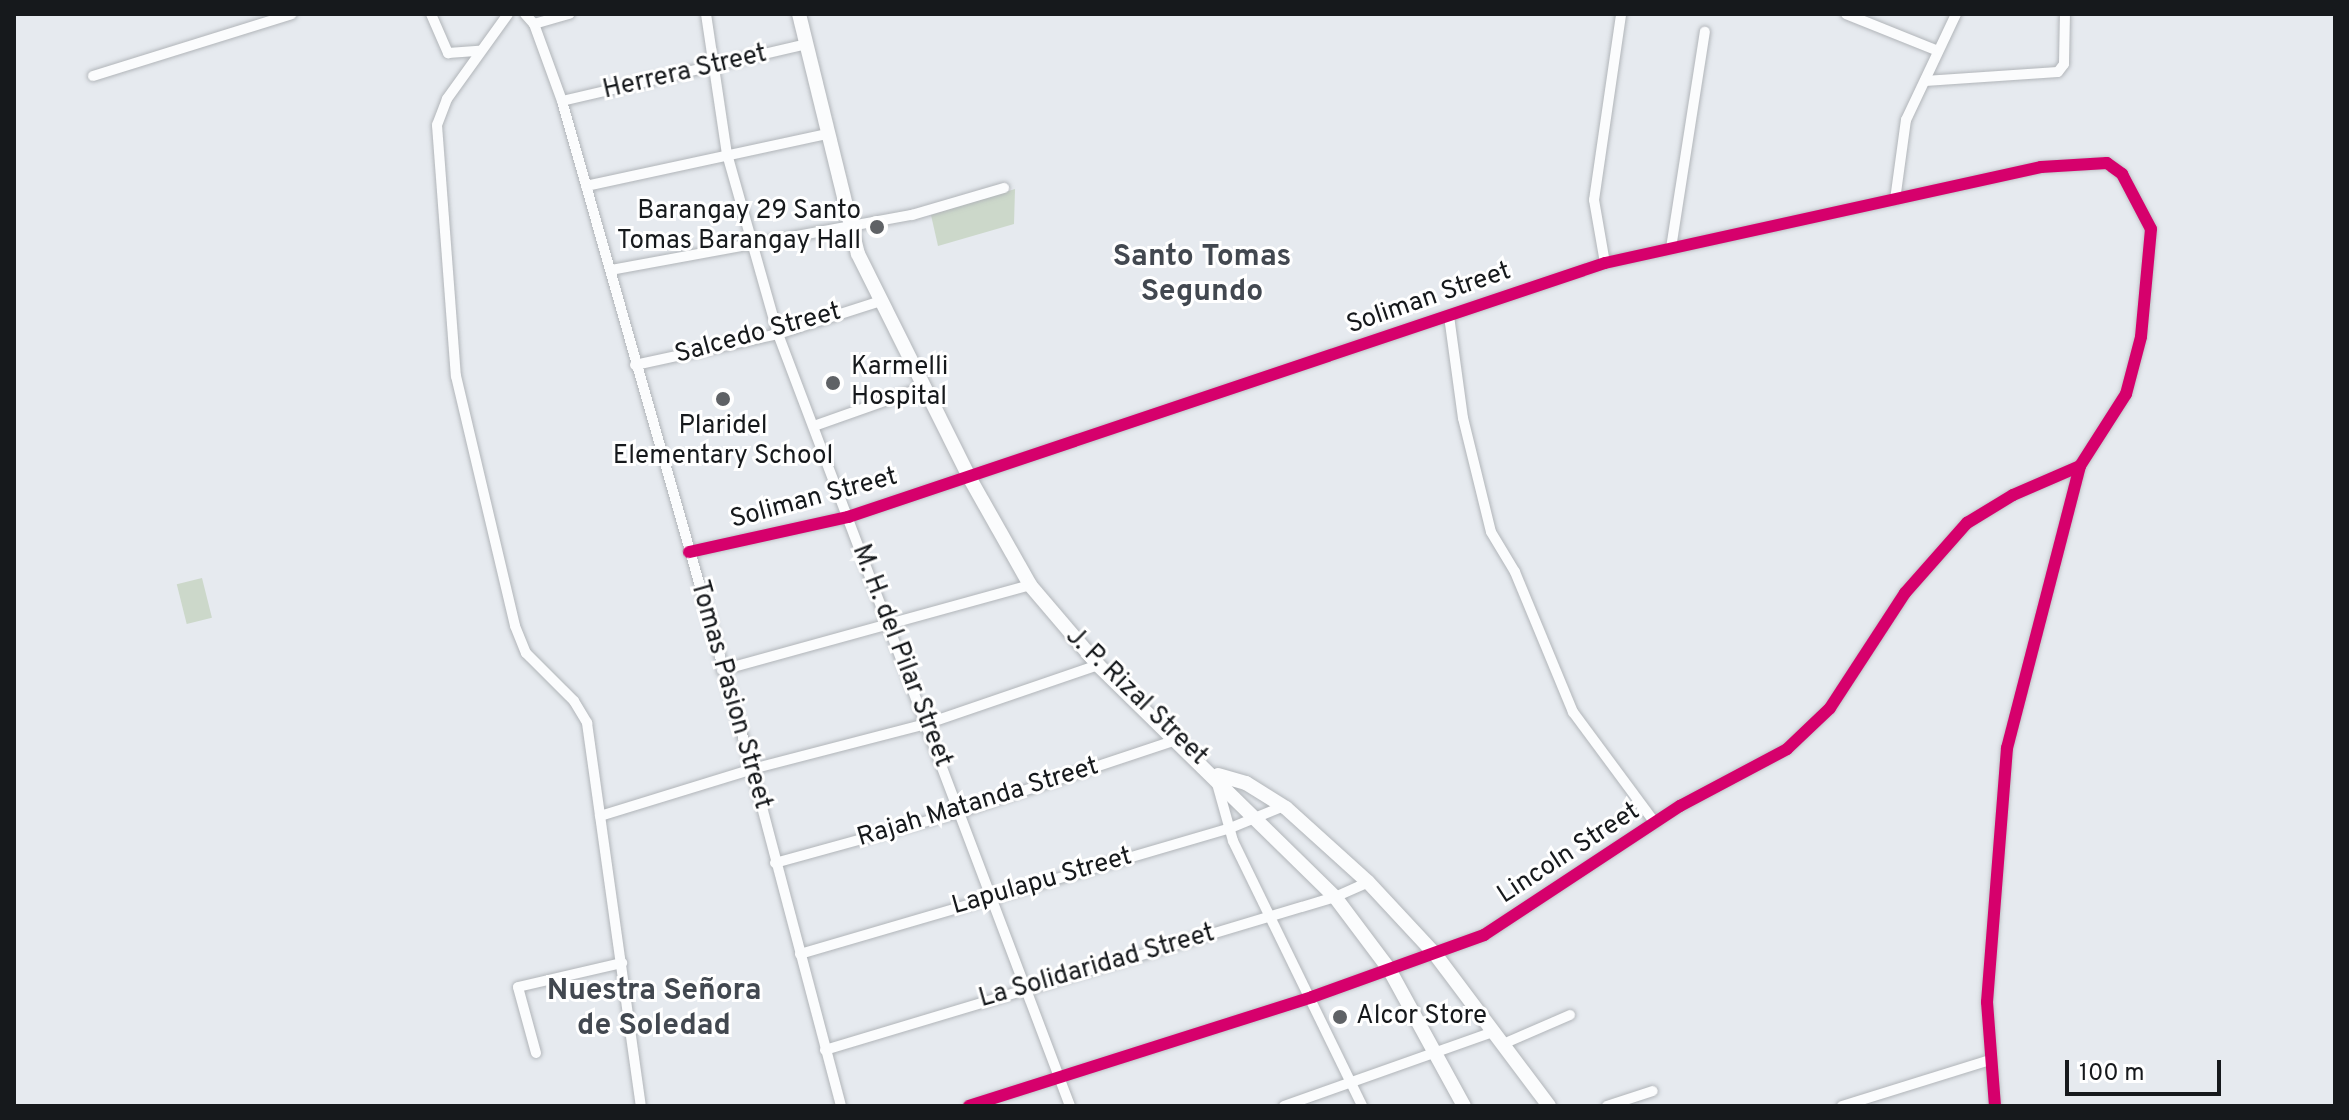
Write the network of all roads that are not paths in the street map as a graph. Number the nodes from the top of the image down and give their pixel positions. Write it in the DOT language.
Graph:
graph roads {
  1 [pos="292,14"];
  2 [pos="431,14"];
  3 [pos="508,14"];
  4 [pos="525,14"];
  5 [pos="570,14"];
  6 [pos="706,14"];
  7 [pos="799,14"];
  8 [pos="1621,14"];
  9 [pos="1846,14"];
  10 [pos="1956,14"];
  11 [pos="2065,14"];
  12 [pos="534,24"];
  13 [pos="1705,32"];
  14 [pos="807,44"];
  15 [pos="479,51"];
  16 [pos="1938,51"];
  17 [pos="715,68"];
  18 [pos="93,76"];
  19 [pos="1925,81"];
  20 [pos="562,101"];
  21 [pos="827,134"];
  22 [pos="727,154"];
  23 [pos="586,186"];
  24 [pos="1004,188"];
  25 [pos="1895,200"];
  26 [pos="847,226"];
  27 [pos="750,245"];
  28 [pos="1671,248"];
  29 [pos="1605,263"];
  30 [pos="611,270"];
  31 [pos="881,301"];
  32 [pos="1449,316"];
  33 [pos="778,334"];
  34 [pos="635,365"];
  35 [pos="924,387"];
  36 [pos="814,426"];
  37 [pos="2080,466"];
  38 [pos="969,477"];
  39 [pos="848,517"];
  40 [pos="689,552"];
  41 [pos="1030,585"];
  42 [pos="890,623"];
  43 [pos="1098,665"];
  44 [pos="722,670"];
  45 [pos="926,724"];
  46 [pos="1179,739"];
  47 [pos="752,769"];
  48 [pos="1215,773"];
  49 [pos="1284,806"];
  50 [pos="960,812"];
  51 [pos="600,816"];
  52 [pos="1259,818"];
  53 [pos="1655,823"];
  54 [pos="1228,829"];
  55 [pos="775,863"];
  56 [pos="1368,882"];
  57 [pos="1335,897"];
  58 [pos="989,898"];
  59 [pos="1272,915"];
  60 [pos="800,954"];
  61 [pos="1435,954"];
  62 [pos="622,963"];
  63 [pos="1389,969"];
  64 [pos="1023,987"];
  65 [pos="1312,997"];
  66 [pos="1570,1015"];
  67 [pos="1498,1038"];
  68 [pos="825,1050"];
  69 [pos="536,1053"];
  70 [pos="1437,1055"];
  71 [pos="1990,1060"];
  72 [pos="1059,1077"];
  73 [pos="1351,1083"];
  74 [pos="1653,1091"];
  75 [pos="641,1106"];
  76 [pos="841,1106"];
  77 [pos="969,1106"];
  78 [pos="1070,1106"];
  79 [pos="1284,1106"];
  80 [pos="1362,1106"];
  81 [pos="1464,1106"];
  82 [pos="1549,1106"];
  83 [pos="1607,1106"];
  84 [pos="1842,1106"];
  85 [pos="1995,1106"];
  1 -- 18 [label="street"];
  2 -- 15 [label="street"];
  3 -- 15 [label="street"];
  4 -- 12 [label="street, Tomas Pasion Street"];
  5 -- 12 [label="street"];
  6 -- 17 [label="street, M. H. del Pilar Street"];
  7 -- 14 [label="main road, J. P. Rizal Street"];
  8 -- 29 [label="street"];
  9 -- 16 [label="street"];
  10 -- 16 [label="street"];
  11 -- 19 [label="street"];
  12 -- 20 [label="street, Tomas Pasion Street"];
  13 -- 28 [label="street"];
  14 -- 17 [label="street, Herrera Street"];
  14 -- 21 [label="main road, J. P. Rizal Street"];
  15 -- 51 [label="street"];
  16 -- 19 [label="street"];
  17 -- 20 [label="street, Herrera Street"];
  17 -- 22 [label="street, M. H. del Pilar Street"];
  19 -- 25 [label="street"];
  20 -- 23 [label="street, Tomas Pasion Street"];
  21 -- 22 [label="street"];
  21 -- 26 [label="main road, J. P. Rizal Street"];
  22 -- 23 [label="street"];
  22 -- 27 [label="street, M. H. del Pilar Street"];
  23 -- 30 [label="street, Tomas Pasion Street"];
  24 -- 26 [label="street"];
  25 -- 28 [label="street, Soliman Street"];
  25 -- 37 [label="street, Soliman Street"];
  26 -- 27 [label="street"];
  26 -- 31 [label="main road, J. P. Rizal Street"];
  27 -- 30 [label="street"];
  27 -- 33 [label="street, M. H. del Pilar Street"];
  28 -- 29 [label="street, Soliman Street"];
  29 -- 32 [label="street, Soliman Street"];
  30 -- 34 [label="street, Tomas Pasion Street"];
  31 -- 33 [label="street, Salcedo Street"];
  31 -- 35 [label="main road, J. P. Rizal Street"];
  32 -- 38 [label="street, Soliman Street"];
  32 -- 53 [label="street"];
  33 -- 34 [label="street, Salcedo Street"];
  33 -- 36 [label="street, M. H. del Pilar Street"];
  34 -- 40 [label="street, Tomas Pasion Street"];
  35 -- 36 [label="street"];
  35 -- 38 [label="main road, J. P. Rizal Street"];
  36 -- 39 [label="street, M. H. del Pilar Street"];
  37 -- 53 [label="street, Lincoln Street"];
  37 -- 71 [label="street"];
  38 -- 39 [label="street, Soliman Street"];
  38 -- 41 [label="main road, J. P. Rizal Street"];
  39 -- 40 [label="street, Soliman Street"];
  39 -- 42 [label="street, M. H. del Pilar Street"];
  40 -- 44 [label="street, Tomas Pasion Street"];
  41 -- 42 [label="street"];
  41 -- 43 [label="main road, J. P. Rizal Street"];
  42 -- 44 [label="street"];
  42 -- 45 [label="street, M. H. del Pilar Street"];
  43 -- 45 [label="street"];
  43 -- 46 [label="main road, J. P. Rizal Street"];
  44 -- 47 [label="street, Tomas Pasion Street"];
  45 -- 47 [label="street"];
  45 -- 50 [label="street, M. H. del Pilar Street"];
  46 -- 48 [label="main road, J. P. Rizal Street"];
  46 -- 50 [label="street, Rajah Matanda Street"];
  47 -- 51 [label="street"];
  47 -- 55 [label="street, Tomas Pasion Street"];
  48 -- 49 [label="main road"];
  48 -- 52 [label="main road, J. P. Rizal Street"];
  48 -- 54 [label="street"];
  49 -- 52 [label="street, Lapulapu Street"];
  49 -- 56 [label="main road"];
  50 -- 55 [label="street, Rajah Matanda Street"];
  50 -- 58 [label="street, M. H. del Pilar Street"];
  51 -- 62 [label="street"];
  52 -- 54 [label="street, Lapulapu Street"];
  52 -- 57 [label="main road, J. P. Rizal Street"];
  53 -- 61 [label="street, Lincoln Street"];
  54 -- 58 [label="street, Lapulapu Street"];
  54 -- 59 [label="street"];
  55 -- 60 [label="street, Tomas Pasion Street"];
  56 -- 57 [label="street, La Solidaridad Street"];
  56 -- 61 [label="main road"];
  57 -- 59 [label="street, La Solidaridad Street"];
  57 -- 63 [label="main road, J. P. Rizal Street"];
  58 -- 60 [label="street, Lapulapu Street"];
  58 -- 64 [label="street, M. H. del Pilar Street"];
  59 -- 64 [label="street, La Solidaridad Street"];
  59 -- 65 [label="street"];
  60 -- 68 [label="street, Tomas Pasion Street"];
  61 -- 63 [label="street, Lincoln Street"];
  61 -- 67 [label="main road"];
  62 -- 69 [label="street"];
  62 -- 75 [label="street"];
  63 -- 65 [label="street, Lincoln Street"];
  63 -- 70 [label="main road, J. P. Rizal Street"];
  64 -- 68 [label="street, La Solidaridad Street"];
  64 -- 72 [label="street, M. H. del Pilar Street"];
  65 -- 72 [label="street, Lincoln Street"];
  65 -- 73 [label="street"];
  66 -- 67 [label="street"];
  67 -- 70 [label="street"];
  67 -- 82 [label="main road"];
  68 -- 76 [label="street, Tomas Pasion Street"];
  70 -- 73 [label="street"];
  70 -- 81 [label="main road, J. P. Rizal Street"];
  71 -- 84 [label="street"];
  71 -- 85 [label="street"];
  72 -- 77 [label="street, Lincoln Street"];
  72 -- 78 [label="street, M. H. del Pilar Street"];
  73 -- 79 [label="street"];
  73 -- 80 [label="street"];
  74 -- 83 [label="street"];
}
